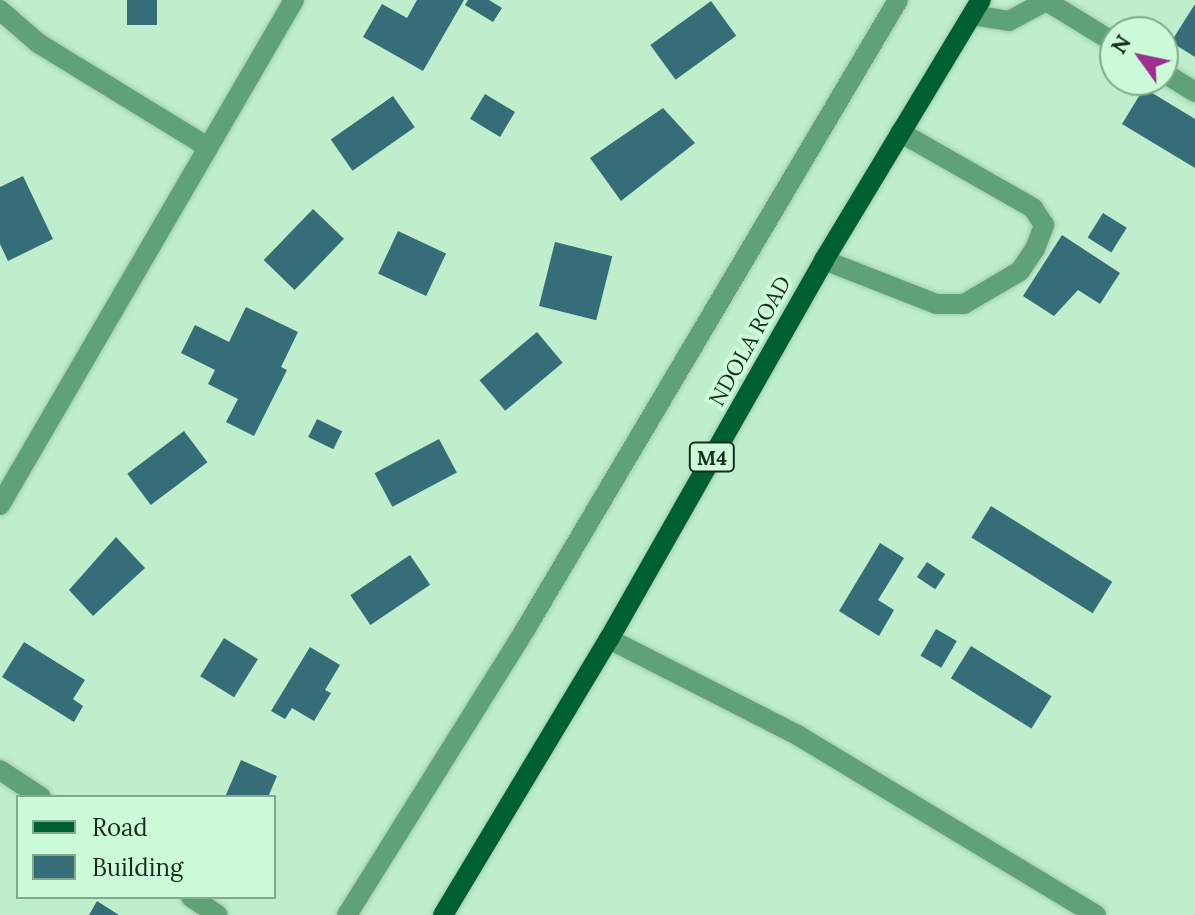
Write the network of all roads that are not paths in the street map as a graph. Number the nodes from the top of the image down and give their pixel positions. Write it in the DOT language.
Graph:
graph roads {
  1 [pos="294,0"];
  2 [pos="898,0"];
  3 [pos="1048,1"];
  4 [pos="977,7"];
  5 [pos="0,10"];
  6 [pos="1099,33"];
  7 [pos="900,132"];
  8 [pos="208,147"];
  9 [pos="824,260"];
  10 [pos="0,505"];
  11 [pos="609,639"];
  12 [pos="0,770"];
  13 [pos="38,795"];
  14 [pos="194,899"];
  15 [pos="218,915"];
  16 [pos="347,915"];
  17 [pos="443,915"];
  18 [pos="1096,915"];
  1 -- 8 [label="street"];
  2 -- 16 [label="street"];
  3 -- 4 [label="street"];
  3 -- 6 [label="street"];
  4 -- 7 [label="main road, NDOLA ROAD / M4"];
  5 -- 8 [label="street"];
  7 -- 9 [label="main road, NDOLA ROAD / M4"];
  7 -- 9 [label="street"];
  8 -- 10 [label="street"];
  9 -- 11 [label="main road, NDOLA ROAD / M4"];
  11 -- 17 [label="main road, NDOLA ROAD / M4"];
  11 -- 18 [label="street"];
  12 -- 13 [label="street"];
  14 -- 15 [label="street"];
}
